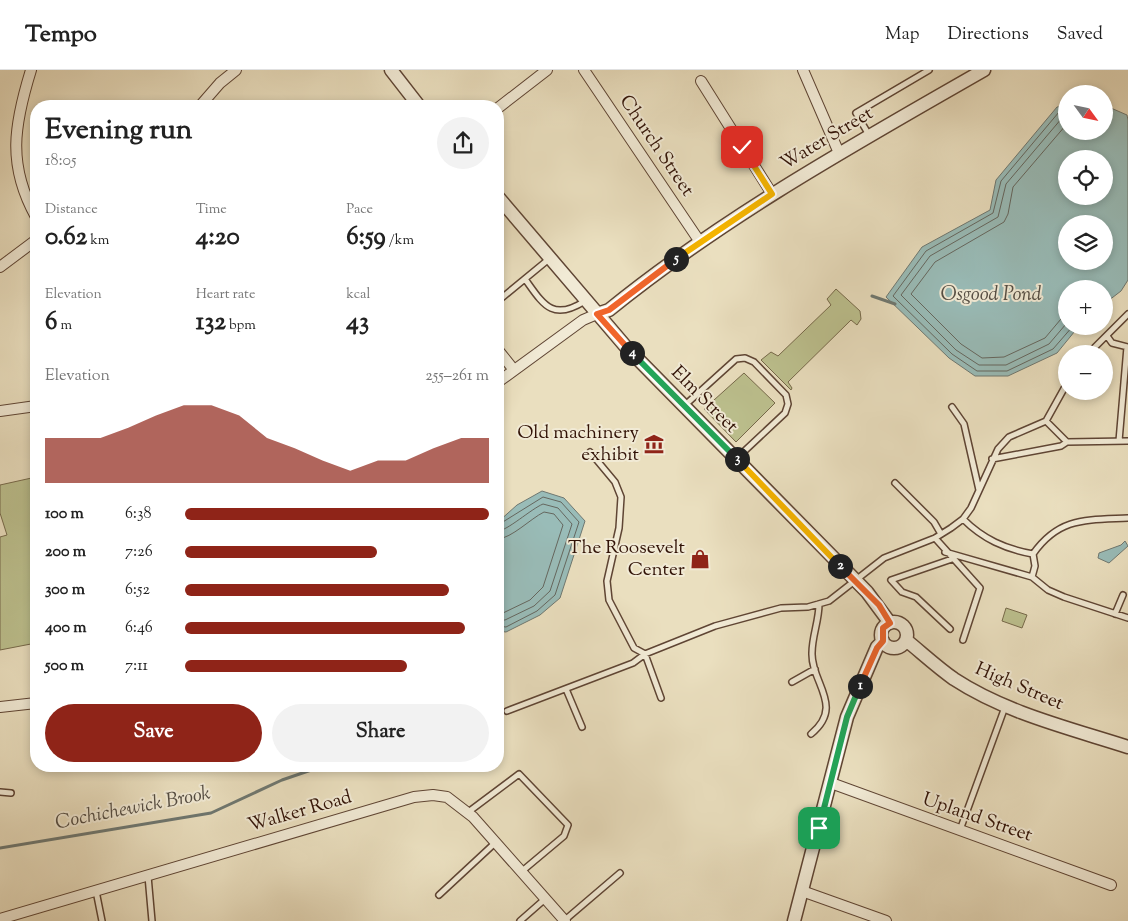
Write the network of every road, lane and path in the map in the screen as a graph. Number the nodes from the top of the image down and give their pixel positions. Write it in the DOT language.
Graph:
graph roads {
  1 [pos="31,70"];
  2 [pos="236,70"];
  3 [pos="391,70"];
  4 [pos="547,70"];
  5 [pos="584,70"];
  6 [pos="803,70"];
  7 [pos="929,70"];
  8 [pos="984,70"];
  9 [pos="701,81"];
  10 [pos="205,100"];
  11 [pos="414,100"];
  12 [pos="504,103"];
  13 [pos="870,135"];
  14 [pos="839,153"];
  15 [pos="772,194"];
  16 [pos="30,203"];
  17 [pos="504,204"];
  18 [pos="700,242"];
  19 [pos="30,244"];
  20 [pos="550,259"];
  21 [pos="0,267"];
  22 [pos="525,279"];
  23 [pos="504,296"];
  24 [pos="584,301"];
  25 [pos="597,314"];
  26 [pos="1128,315"];
  27 [pos="1107,336"];
  28 [pos="1098,345"];
  29 [pos="1127,347"];
  30 [pos="504,358"];
  31 [pos="514,370"];
  32 [pos="504,378"];
  33 [pos="1058,399"];
  34 [pos="684,406"];
  35 [pos="30,407"];
  36 [pos="952,407"];
  37 [pos="0,411"];
  38 [pos="1046,421"];
  39 [pos="1119,441"];
  40 [pos="1128,441"];
  41 [pos="1067,442"];
  42 [pos="590,452"];
  43 [pos="736,459"];
  44 [pos="992,459"];
  45 [pos="895,483"];
  46 [pos="979,490"];
  47 [pos="963,518"];
  48 [pos="1128,518"];
  49 [pos="941,534"];
  50 [pos="935,538"];
  51 [pos="945,552"];
  52 [pos="1033,554"];
  53 [pos="952,559"];
  54 [pos="1032,577"];
  55 [pos="854,580"];
  56 [pos="1123,595"];
  57 [pos="819,604"];
  58 [pos="1115,614"];
  59 [pos="1128,618"];
  60 [pos="890,623"];
  61 [pos="950,629"];
  62 [pos="906,640"];
  63 [pos="963,640"];
  64 [pos="883,641"];
  65 [pos="645,654"];
  66 [pos="815,669"];
  67 [pos="792,682"];
  68 [pos="566,688"];
  69 [pos="661,698"];
  70 [pos="30,704"];
  71 [pos="1006,705"];
  72 [pos="0,707"];
  73 [pos="508,711"];
  74 [pos="582,727"];
  75 [pos="811,734"];
  76 [pos="1128,747"];
  77 [pos="831,783"];
  78 [pos="0,792"];
  79 [pos="11,793"];
  80 [pos="467,813"];
  81 [pos="959,831"];
  82 [pos="495,843"];
  83 [pos="520,873"];
  84 [pos="620,873"];
  85 [pos="148,876"];
  86 [pos="1111,885"];
  87 [pos="96,891"];
  88 [pos="802,891"];
  89 [pos="439,895"];
  90 [pos="545,899"];
  91 [pos="0,919"];
  92 [pos="102,921"];
  93 [pos="152,921"];
  94 [pos="520,921"];
  95 [pos="565,921"];
  96 [pos="794,921"];
  97 [pos="886,921"];
  1 -- 16 [label="street"];
  2 -- 10 [label="street"];
  3 -- 11 [label="street"];
  4 -- 12 [label="street"];
  5 -- 18 [label="street, Church Street"];
  6 -- 14 [label="street"];
  7 -- 13 [label="lane"];
  8 -- 13 [label="street, Water Street"];
  9 -- 15 [label="street"];
  13 -- 14 [label="street, Water Street"];
  14 -- 15 [label="street, Water Street"];
  15 -- 18 [label="street, Water Street"];
  17 -- 20 [label="street, Elm Street"];
  18 -- 25 [label="street, Water Street"];
  19 -- 21 [label="street"];
  20 -- 22 [label="lane"];
  20 -- 24 [label="street, Elm Street"];
  22 -- 23 [label="lane"];
  22 -- 24 [label="lane"];
  24 -- 25 [label="street, Elm Street"];
  25 -- 31 [label="street, Water Street"];
  25 -- 34 [label="street, Elm Street"];
  26 -- 27 [label="lane"];
  27 -- 28 [label="lane"];
  27 -- 29 [label="lane"];
  29 -- 39 [label="lane"];
  30 -- 31 [label="street"];
  31 -- 32 [label="street, Water Street"];
  33 -- 38 [label="lane"];
  34 -- 43 [label="street, Elm Street"];
  34 -- 43 [label="lane"];
  35 -- 37 [label="street"];
  36 -- 46 [label="lane"];
  38 -- 41 [label="lane"];
  38 -- 44 [label="lane"];
  39 -- 40 [label="lane"];
  39 -- 41 [label="lane"];
  41 -- 44 [label="lane"];
  42 -- 65 [label="lane"];
  43 -- 55 [label="street, Elm Street"];
  44 -- 46 [label="lane"];
  45 -- 49 [label="lane"];
  46 -- 47 [label="lane"];
  47 -- 49 [label="lane"];
  47 -- 52 [label="lane"];
  48 -- 52 [label="lane"];
  49 -- 50 [label="lane"];
  50 -- 51 [label="lane"];
  50 -- 55 [label="lane"];
  51 -- 53 [label="lane"];
  51 -- 54 [label="lane"];
  52 -- 54 [label="lane"];
  53 -- 61 [label="lane"];
  53 -- 63 [label="lane"];
  54 -- 58 [label="lane"];
  55 -- 57 [label="lane"];
  55 -- 60 [label="street, Elm Street"];
  56 -- 58 [label="lane"];
  57 -- 65 [label="lane"];
  57 -- 66 [label="lane"];
  58 -- 59 [label="lane"];
  60 -- 62 [label="street"];
  60 -- 64 [label="street"];
  62 -- 64 [label="street"];
  62 -- 71 [label="street, High Street"];
  64 -- 77 [label="street"];
  65 -- 68 [label="lane"];
  65 -- 69 [label="lane"];
  66 -- 67 [label="lane"];
  66 -- 75 [label="lane"];
  68 -- 73 [label="lane"];
  68 -- 74 [label="lane"];
  70 -- 72 [label="street"];
  71 -- 76 [label="street, High Street"];
  71 -- 81 [label="lane"];
  77 -- 81 [label="street, Upland Street"];
  77 -- 88 [label="street"];
  78 -- 79 [label="lane"];
  80 -- 82 [label="street, Walker Road"];
  80 -- 83 [label="lane"];
  80 -- 85 [label="street, Walker Road"];
  81 -- 86 [label="street, Upland Street"];
  82 -- 83 [label="street, Walker Road"];
  82 -- 89 [label="lane"];
  83 -- 90 [label="street, Walker Road"];
  84 -- 95 [label="lane"];
  85 -- 87 [label="street, Walker Road"];
  85 -- 93 [label="lane"];
  87 -- 91 [label="street, Walker Road"];
  87 -- 92 [label="lane"];
  88 -- 96 [label="street"];
  88 -- 97 [label="street"];
  90 -- 94 [label="lane"];
  90 -- 95 [label="street, Walker Road"];
}
